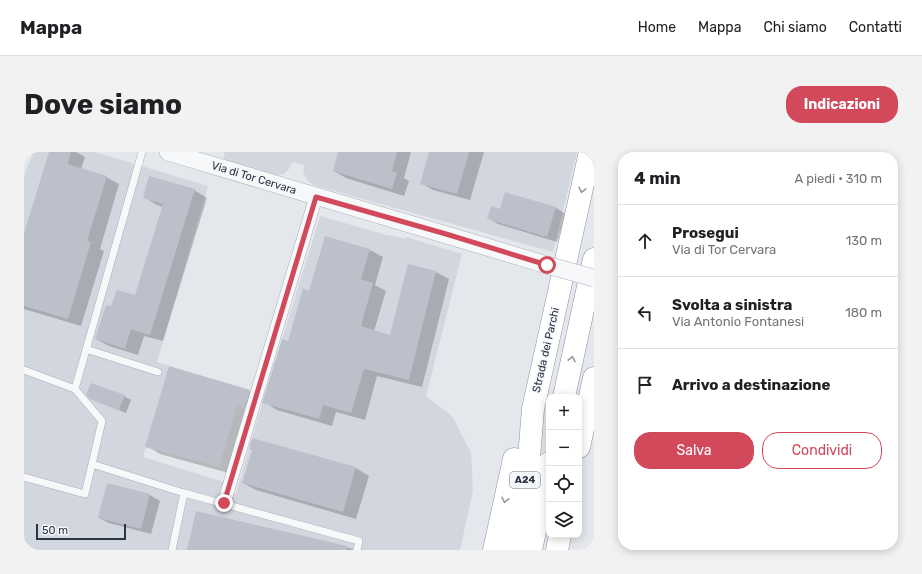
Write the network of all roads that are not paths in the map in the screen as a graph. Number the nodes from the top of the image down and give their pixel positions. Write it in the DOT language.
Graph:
graph roads {
  1 [pos="142,152"];
  2 [pos="168,152"];
  3 [pos="590,152"];
  4 [pos="316,197"];
  5 [pos="594,259"];
  6 [pos="594,278"];
  7 [pos="86,349"];
  8 [pos="24,370"];
  9 [pos="158,372"];
  10 [pos="594,378"];
  11 [pos="75,389"];
  12 [pos="565,394"];
  13 [pos="533,409"];
  14 [pos="582,433"];
  15 [pos="92,464"];
  16 [pos="548,466"];
  17 [pos="24,477"];
  18 [pos="184,492"];
  19 [pos="224,503"];
  20 [pos="559,538"];
  21 [pos="172,550"];
  22 [pos="357,550"];
  23 [pos="494,550"];
  24 [pos="511,550"];
  25 [pos="531,550"];
  26 [pos="557,550"];
  1 -- 7 [label="lane"];
  2 -- 4 [label="street, Via di Tor Cervara"];
  3 -- 13 [label="highway, Strada dei Parchi / A24, one-way"];
  4 -- 6 [label="street, Via di Tor Cervara, bridge"];
  4 -- 19 [label="street"];
  12 -- 5 [label="highway, one-way"];
  7 -- 9 [label="lane"];
  7 -- 11 [label="lane"];
  8 -- 11 [label="lane"];
  10 -- 14 [label="highway"];
  11 -- 15 [label="lane"];
  13 -- 23 [label="highway, one-way"];
  13 -- 24 [label="highway, Strada dei Parchi / A24"];
  15 -- 17 [label="lane"];
  15 -- 18 [label="lane"];
  16 -- 25 [label="highway, A24"];
  18 -- 19 [label="lane"];
  18 -- 21 [label="lane"];
  19 -- 22 [label="lane"];
  20 -- 26 [label="highway"];
}
